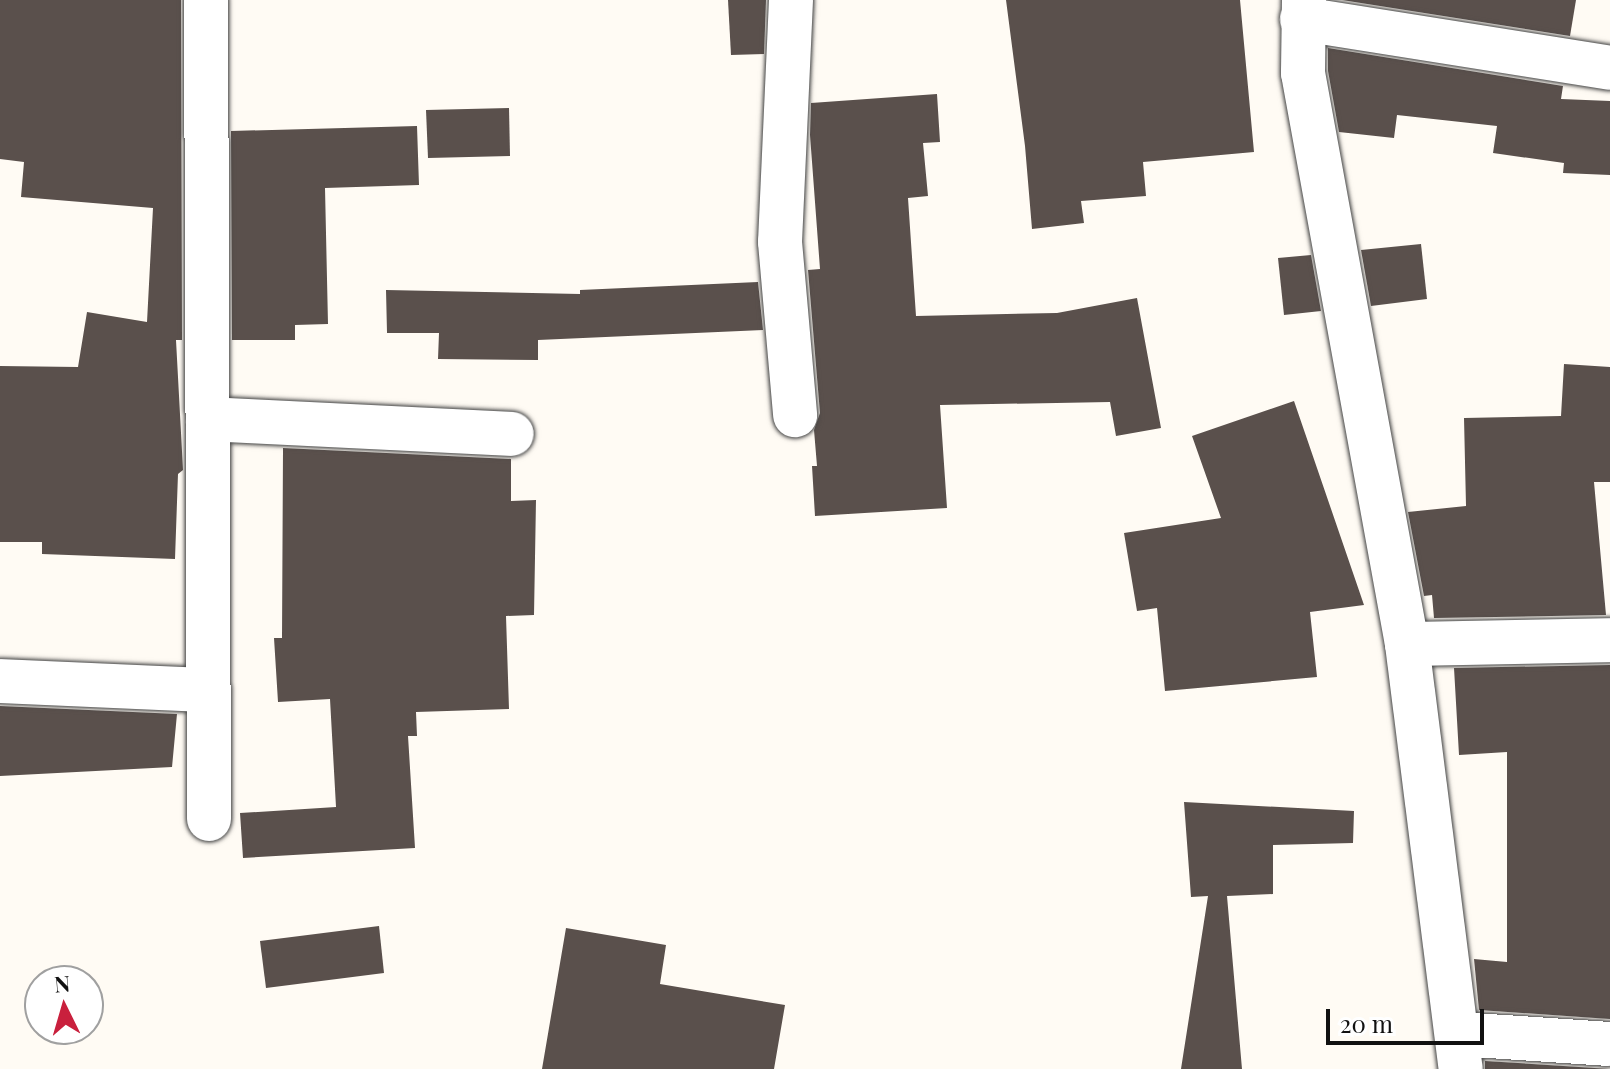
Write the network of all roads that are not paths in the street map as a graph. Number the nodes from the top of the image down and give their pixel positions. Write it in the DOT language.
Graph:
graph roads {
  1 [pos="206,0"];
  2 [pos="791,0"];
  3 [pos="1303,9"];
  4 [pos="1610,68"];
  5 [pos="795,415"];
  6 [pos="208,419"];
  7 [pos="512,434"];
  8 [pos="1610,640"];
  9 [pos="1407,644"];
  10 [pos="0,681"];
  11 [pos="206,690"];
  12 [pos="209,819"];
  13 [pos="1610,1044"];
  14 [pos="1460,1052"];
  1 -- 6 [label="street"];
  2 -- 5 [label="street"];
  3 -- 4 [label="street"];
  3 -- 9 [label="street"];
  6 -- 7 [label="street"];
  6 -- 11 [label="street"];
  8 -- 9 [label="street"];
  9 -- 14 [label="street"];
  10 -- 11 [label="street"];
  11 -- 12 [label="street"];
  13 -- 14 [label="street"];
}
